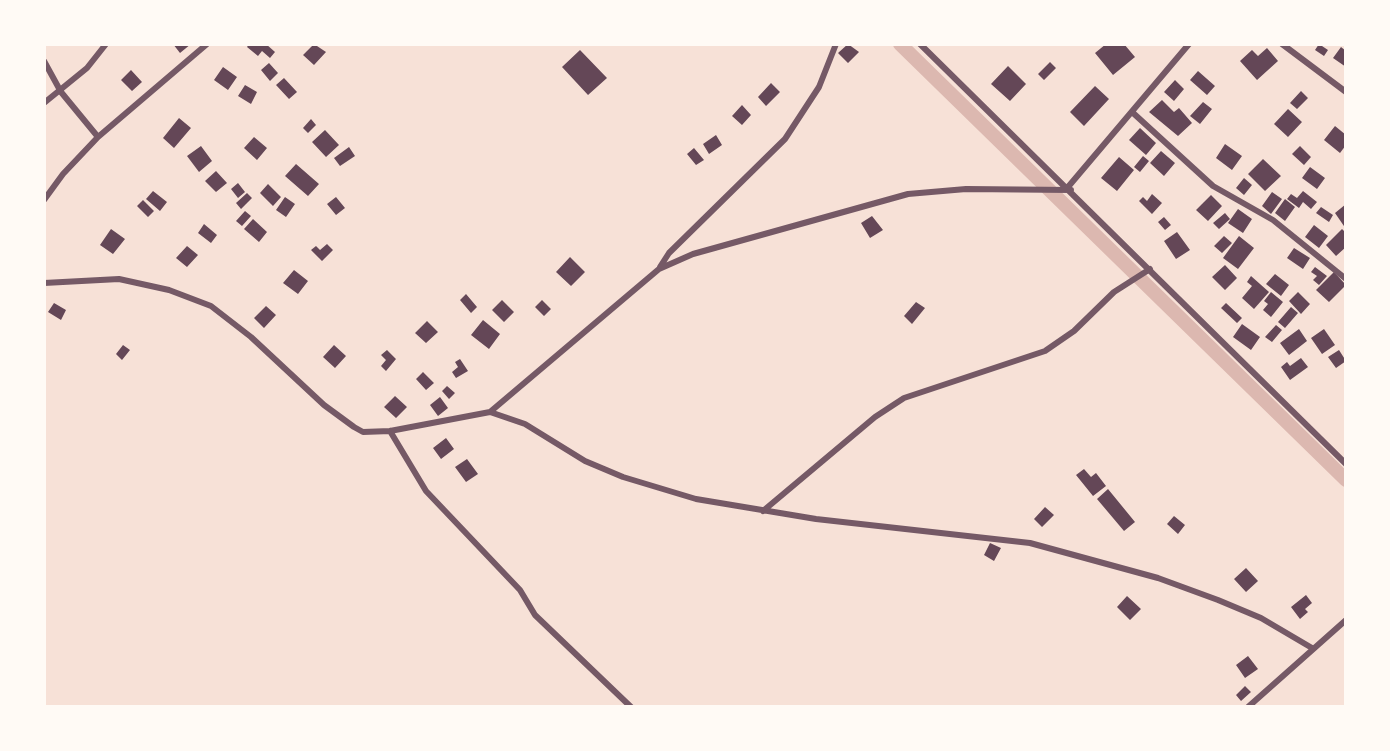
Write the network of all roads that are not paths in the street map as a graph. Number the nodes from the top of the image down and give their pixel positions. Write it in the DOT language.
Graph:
graph roads {
  1 [pos="106,44"];
  2 [pos="207,44"];
  3 [pos="836,44"];
  4 [pos="920,44"];
  5 [pos="1189,44"];
  6 [pos="1282,44"];
  7 [pos="44,61"];
  8 [pos="61,92"];
  9 [pos="1346,92"];
  10 [pos="44,103"];
  11 [pos="1132,112"];
  12 [pos="98,137"];
  13 [pos="1069,188"];
  14 [pos="44,200"];
  15 [pos="659,269"];
  16 [pos="1150,269"];
  17 [pos="1346,279"];
  18 [pos="44,283"];
  19 [pos="490,412"];
  20 [pos="390,430"];
  21 [pos="1346,464"];
  22 [pos="764,511"];
  23 [pos="1346,620"];
  24 [pos="1312,648"];
  25 [pos="631,707"];
  26 [pos="1248,707"];
  1 -- 8 [label="street"];
  2 -- 12 [label="street"];
  3 -- 15 [label="street"];
  4 -- 13 [label="street"];
  5 -- 11 [label="street"];
  6 -- 9 [label="street"];
  7 -- 8 [label="street"];
  8 -- 10 [label="street"];
  8 -- 12 [label="street"];
  11 -- 13 [label="street"];
  11 -- 17 [label="street"];
  12 -- 14 [label="street"];
  13 -- 15 [label="street"];
  13 -- 16 [label="street"];
  15 -- 19 [label="street"];
  16 -- 21 [label="street"];
  16 -- 22 [label="street"];
  18 -- 20 [label="street"];
  19 -- 20 [label="street"];
  19 -- 22 [label="street"];
  20 -- 25 [label="street"];
  22 -- 24 [label="street"];
  23 -- 24 [label="street"];
  24 -- 26 [label="street"];
}
